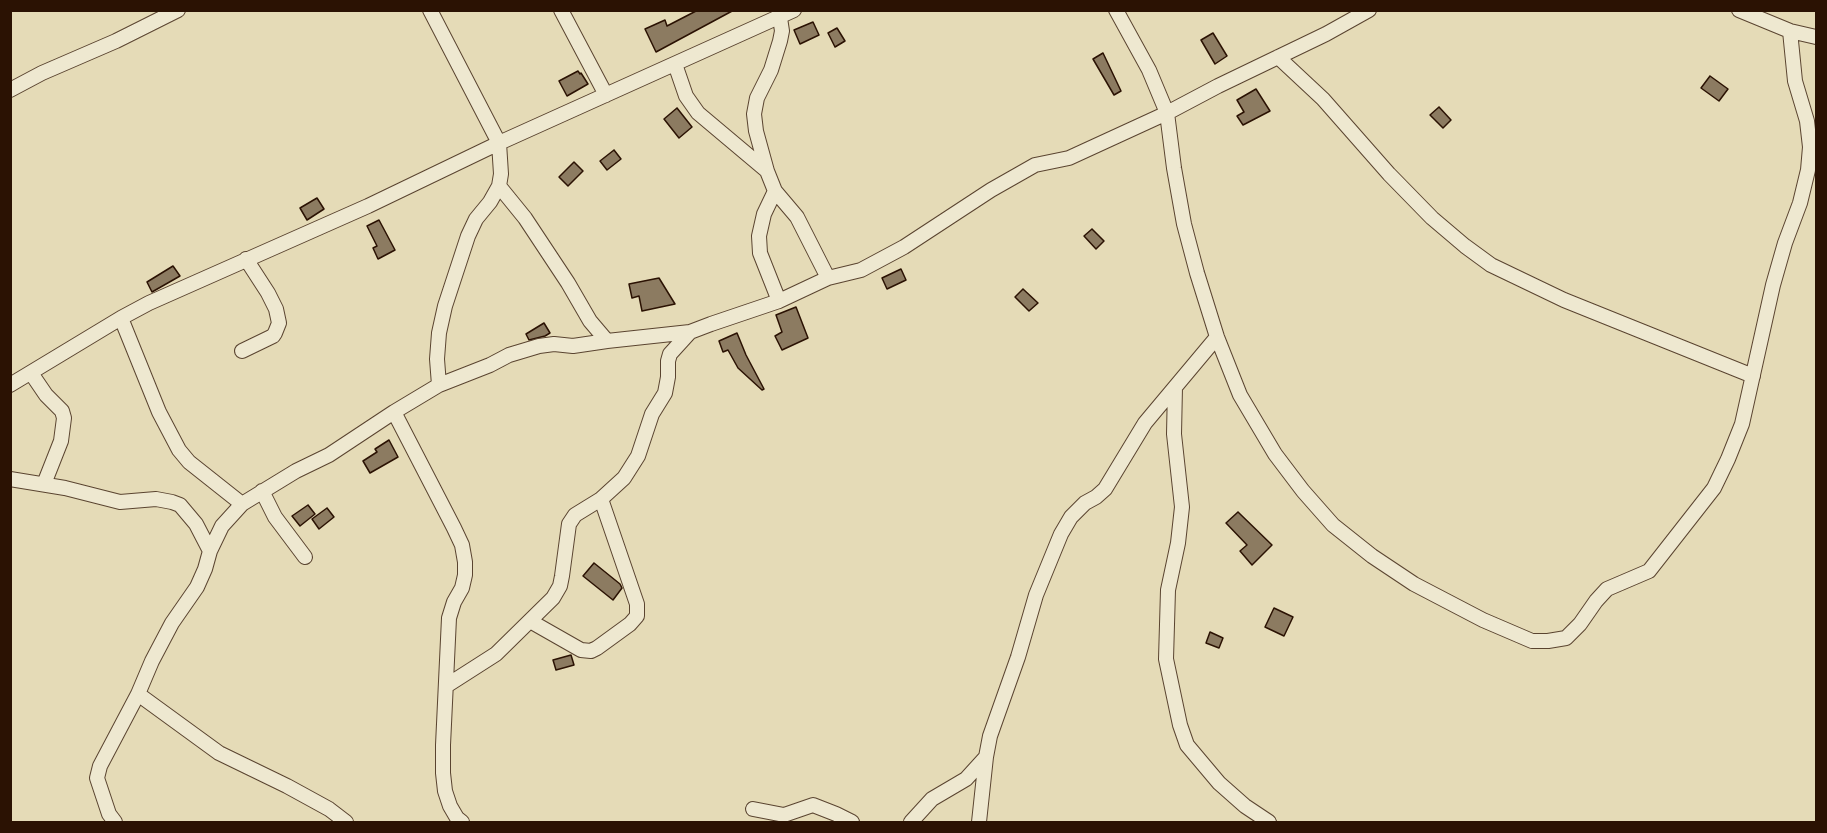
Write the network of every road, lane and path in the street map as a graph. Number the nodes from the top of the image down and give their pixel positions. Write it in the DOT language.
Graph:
graph roads {
  1 [pos="178,10"];
  2 [pos="430,10"];
  3 [pos="561,10"];
  4 [pos="794,10"];
  5 [pos="1116,10"];
  6 [pos="1369,10"];
  7 [pos="1739,10"];
  8 [pos="780,18"];
  9 [pos="1790,31"];
  10 [pos="1816,37"];
  11 [pos="1278,57"];
  12 [pos="675,64"];
  13 [pos="10,90"];
  14 [pos="606,95"];
  15 [pos="1167,113"];
  16 [pos="499,143"];
  17 [pos="767,171"];
  18 [pos="499,186"];
  19 [pos="776,191"];
  20 [pos="246,259"];
  21 [pos="828,278"];
  22 [pos="779,301"];
  23 [pos="121,318"];
  24 [pos="690,333"];
  25 [pos="1217,337"];
  26 [pos="607,341"];
  27 [pos="242,351"];
  28 [pos="31,373"];
  29 [pos="1753,376"];
  30 [pos="10,385"];
  31 [pos="439,385"];
  32 [pos="1175,387"];
  33 [pos="394,412"];
  34 [pos="10,478"];
  35 [pos="44,484"];
  36 [pos="262,491"];
  37 [pos="601,499"];
  38 [pos="242,504"];
  39 [pos="210,551"];
  40 [pos="305,557"];
  41 [pos="530,621"];
  42 [pos="446,686"];
  43 [pos="138,694"];
  44 [pos="986,757"];
  45 [pos="753,809"];
  46 [pos="115,822"];
  47 [pos="346,822"];
  48 [pos="462,822"];
  49 [pos="852,822"];
  50 [pos="911,822"];
  51 [pos="980,822"];
  52 [pos="1269,822"];
  1 -- 13 [label="street"];
  2 -- 16 [label="street"];
  3 -- 14 [label="street"];
  4 -- 8 [label="street"];
  5 -- 15 [label="street"];
  6 -- 11 [label="street"];
  7 -- 9 [label="street"];
  8 -- 12 [label="street"];
  8 -- 17 [label="street"];
  9 -- 10 [label="street"];
  9 -- 29 [label="street"];
  11 -- 15 [label="street"];
  11 -- 29 [label="street"];
  12 -- 14 [label="street"];
  12 -- 17 [label="street"];
  14 -- 16 [label="street"];
  15 -- 21 [label="street"];
  15 -- 25 [label="street"];
  16 -- 18 [label="street"];
  16 -- 20 [label="street"];
  17 -- 19 [label="street"];
  18 -- 26 [label="street"];
  18 -- 31 [label="street"];
  19 -- 21 [label="street"];
  19 -- 22 [label="street"];
  20 -- 23 [label="street"];
  20 -- 27 [label="street"];
  21 -- 22 [label="street"];
  22 -- 24 [label="street"];
  23 -- 28 [label="street"];
  23 -- 38 [label="street"];
  24 -- 26 [label="street"];
  24 -- 37 [label="street"];
  25 -- 29 [label="street"];
  25 -- 32 [label="street"];
  26 -- 31 [label="street"];
  28 -- 30 [label="street"];
  28 -- 35 [label="street"];
  31 -- 33 [label="street"];
  32 -- 44 [label="street"];
  32 -- 52 [label="street"];
  33 -- 36 [label="street"];
  33 -- 42 [label="street"];
  34 -- 35 [label="street"];
  35 -- 39 [label="street"];
  36 -- 38 [label="street"];
  36 -- 40 [label="street"];
  37 -- 41 [label="street"];
  37 -- 41 [label="street"];
  38 -- 39 [label="street"];
  39 -- 43 [label="street"];
  41 -- 42 [label="street"];
  42 -- 48 [label="street"];
  43 -- 46 [label="street"];
  43 -- 47 [label="street"];
  44 -- 50 [label="street"];
  44 -- 51 [label="street"];
  45 -- 49 [label="street"];
}
